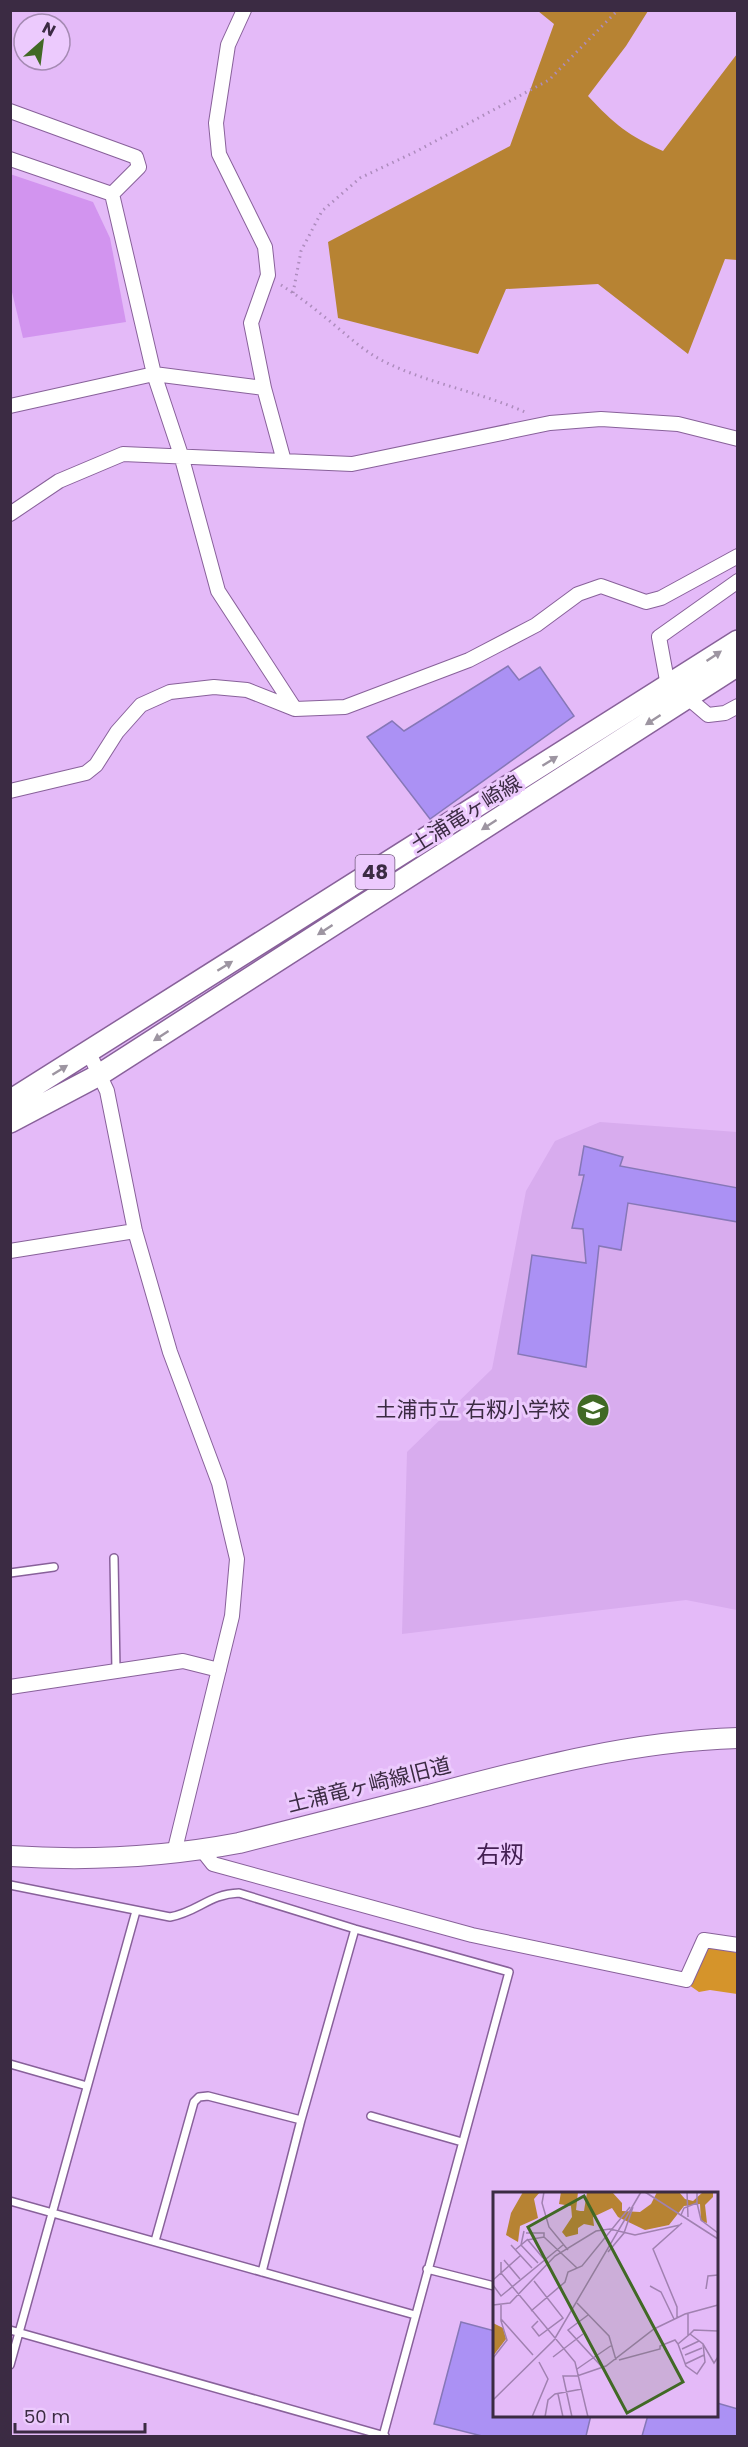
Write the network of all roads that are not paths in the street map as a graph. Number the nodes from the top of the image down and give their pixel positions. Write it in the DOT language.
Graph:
graph roads {
  1 [pos="244,10"];
  2 [pos="10,111"];
  3 [pos="10,159"];
  4 [pos="112,194"];
  5 [pos="154,374"];
  6 [pos="264,388"];
  7 [pos="10,405"];
  8 [pos="738,439"];
  9 [pos="181,455"];
  10 [pos="284,461"];
  11 [pos="10,514"];
  12 [pos="738,556"];
  13 [pos="738,581"];
  14 [pos="738,641"];
  15 [pos="738,665"];
  16 [pos="668,686"];
  17 [pos="688,698"];
  18 [pos="738,706"];
  19 [pos="295,709"];
  20 [pos="10,790"];
  21 [pos="89,1053"];
  22 [pos="99,1075"];
  23 [pos="10,1101"];
  24 [pos="10,1122"];
  25 [pos="135,1231"];
  26 [pos="10,1251"];
  27 [pos="114,1558"];
  28 [pos="54,1567"];
  29 [pos="10,1573"];
  30 [pos="219,1670"];
  31 [pos="116,1671"];
  32 [pos="10,1687"];
  33 [pos="738,1738"];
  34 [pos="202,1850"];
  35 [pos="174,1853"];
  36 [pos="10,1856"];
  37 [pos="10,1885"];
  38 [pos="136,1911"];
  39 [pos="355,1929"];
  40 [pos="738,1945"];
  41 [pos="10,2064"];
  42 [pos="87,2086"];
  43 [pos="371,2116"];
  44 [pos="301,2121"];
  45 [pos="462,2142"];
  46 [pos="10,2201"];
  47 [pos="51,2213"];
  48 [pos="155,2241"];
  49 [pos="427,2269"];
  50 [pos="262,2272"];
  51 [pos="493,2286"];
  52 [pos="415,2315"];
  53 [pos="10,2330"];
  54 [pos="20,2333"];
  55 [pos="10,2365"];
  56 [pos="383,2436"];
  1 -- 6 [label="street"];
  2 -- 4 [label="street"];
  3 -- 4 [label="street"];
  4 -- 5 [label="street"];
  5 -- 6 [label="street"];
  5 -- 7 [label="street"];
  5 -- 9 [label="street"];
  6 -- 10 [label="street"];
  8 -- 10 [label="street"];
  9 -- 10 [label="street"];
  9 -- 11 [label="street"];
  9 -- 19 [label="street"];
  12 -- 19 [label="street"];
  13 -- 16 [label="street"];
  16 -- 14 [label="main road, 土浦竜ヶ崎線 / 48, one-way"];
  15 -- 17 [label="main road, 土浦竜ヶ崎線 / 48"];
  21 -- 16 [label="main road, 土浦竜ヶ崎線 / 48, one-way"];
  17 -- 18 [label="street"];
  17 -- 22 [label="main road, 土浦竜ヶ崎線 / 48, one-way"];
  19 -- 20 [label="street"];
  21 -- 22 [label="street"];
  23 -- 21 [label="main road, 土浦竜ヶ崎線 / 48, one-way"];
  22 -- 24 [label="main road, 土浦竜ヶ崎線 / 48"];
  22 -- 25 [label="street"];
  25 -- 26 [label="street"];
  25 -- 30 [label="street"];
  27 -- 31 [label="lane"];
  28 -- 29 [label="lane"];
  30 -- 31 [label="street"];
  30 -- 35 [label="street"];
  31 -- 32 [label="street"];
  33 -- 34 [label="street, 土浦竜ヶ崎線旧道"];
  34 -- 35 [label="street, 土浦竜ヶ崎線旧道"];
  34 -- 40 [label="street"];
  35 -- 36 [label="street, 土浦竜ヶ崎線旧道"];
  37 -- 38 [label="lane"];
  38 -- 39 [label="lane"];
  38 -- 42 [label="lane"];
  39 -- 44 [label="lane"];
  39 -- 45 [label="lane"];
  41 -- 42 [label="lane"];
  42 -- 47 [label="lane"];
  43 -- 45 [label="lane"];
  44 -- 48 [label="lane"];
  44 -- 50 [label="lane"];
  45 -- 49 [label="lane"];
  46 -- 47 [label="lane"];
  47 -- 48 [label="lane"];
  47 -- 54 [label="lane"];
  48 -- 50 [label="lane"];
  49 -- 51 [label="lane"];
  49 -- 52 [label="lane"];
  50 -- 52 [label="lane"];
  52 -- 56 [label="lane"];
  53 -- 54 [label="lane"];
  54 -- 55 [label="lane"];
  54 -- 56 [label="lane"];
}
